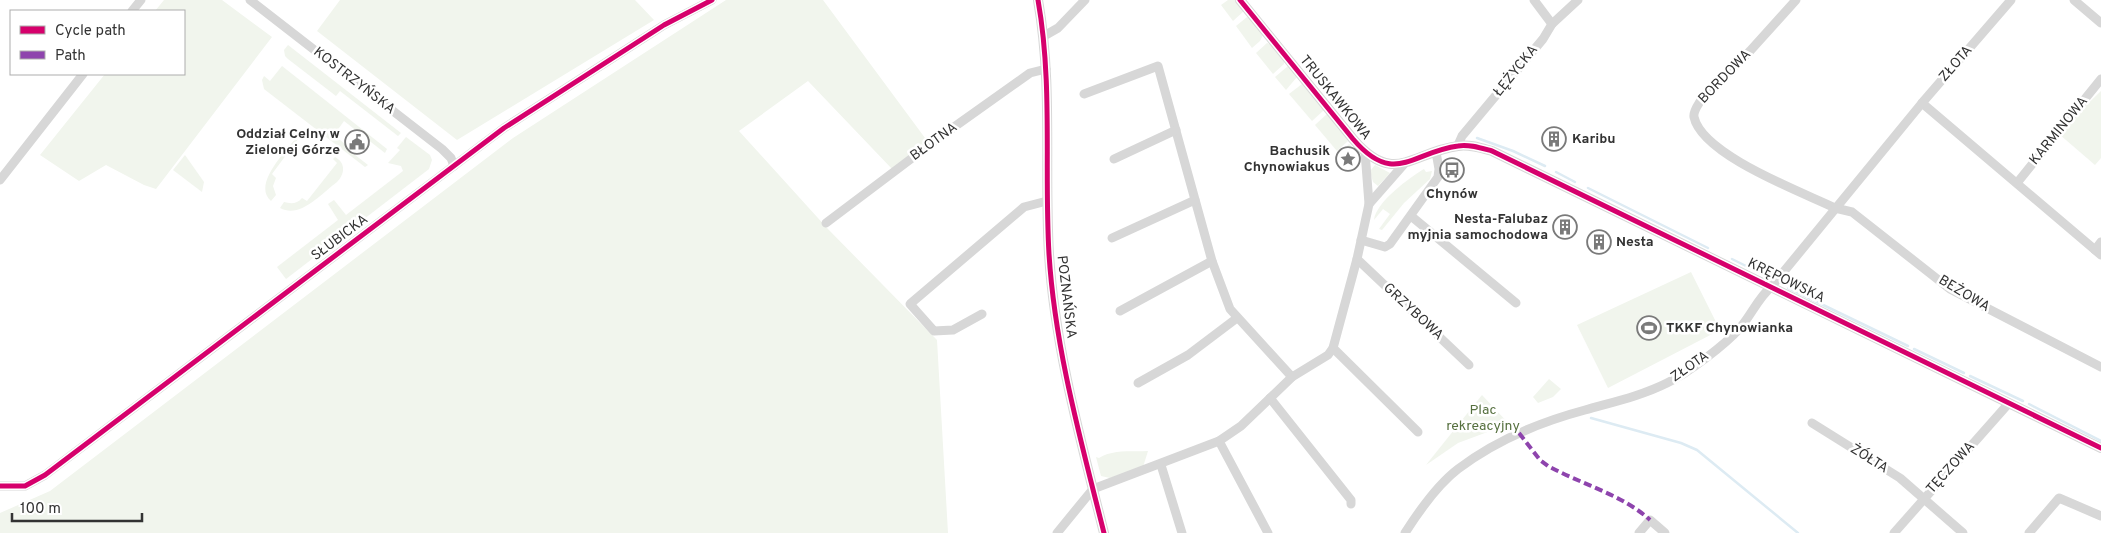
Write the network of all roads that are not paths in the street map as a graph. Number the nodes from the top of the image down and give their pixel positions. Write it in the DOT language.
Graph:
graph roads {
  1 [pos="141,0"];
  2 [pos="250,0"];
  3 [pos="712,0"];
  4 [pos="1038,0"];
  5 [pos="1085,0"];
  6 [pos="1240,0"];
  7 [pos="1534,0"];
  8 [pos="1578,0"];
  9 [pos="1796,0"];
  10 [pos="2011,0"];
  11 [pos="2074,0"];
  12 [pos="133,10"];
  13 [pos="2101,23"];
  14 [pos="1552,24"];
  15 [pos="1044,36"];
  16 [pos="1046,69"];
  17 [pos="82,75"];
  18 [pos="2101,79"];
  19 [pos="1084,94"];
  20 [pos="1922,103"];
  21 [pos="1176,130"];
  22 [pos="1458,146"];
  23 [pos="1365,152"];
  24 [pos="1436,152"];
  25 [pos="1114,159"];
  26 [pos="1405,163"];
  27 [pos="454,166"];
  28 [pos="0,180"];
  29 [pos="2017,184"];
  30 [pos="1195,200"];
  31 [pos="1047,201"];
  32 [pos="1369,204"];
  33 [pos="1835,208"];
  34 [pos="1410,216"];
  35 [pos="826,223"];
  36 [pos="1112,238"];
  37 [pos="1361,240"];
  38 [pos="2101,242"];
  39 [pos="2098,253"];
  40 [pos="1357,259"];
  41 [pos="1212,262"];
  42 [pos="1772,286"];
  43 [pos="1516,303"];
  44 [pos="1120,311"];
  45 [pos="982,314"];
  46 [pos="1237,318"];
  47 [pos="1333,348"];
  48 [pos="1469,365"];
  49 [pos="2101,367"];
  50 [pos="1292,377"];
  51 [pos="1138,383"];
  52 [pos="1270,398"];
  53 [pos="2009,403"];
  54 [pos="1812,423"];
  55 [pos="1418,432"];
  56 [pos="1219,441"];
  57 [pos="2101,448"];
  58 [pos="1161,464"];
  59 [pos="0,486"];
  60 [pos="1093,489"];
  61 [pos="1925,498"];
  62 [pos="1351,504"];
  63 [pos="2101,516"];
  64 [pos="1057,533"];
  65 [pos="1104,533"];
  66 [pos="1182,533"];
  67 [pos="1268,533"];
  68 [pos="1405,533"];
  69 [pos="1639,533"];
  70 [pos="1665,533"];
  71 [pos="1894,533"];
  72 [pos="1964,533"];
  73 [pos="2029,533"];
  1 -- 12 [label="street"];
  2 -- 27 [label="street, KOSTRZYŃSKA"];
  3 -- 27 [label="street, SŁUBICKA"];
  4 -- 15 [label="street, POZNAŃSKA"];
  5 -- 15 [label="street"];
  6 -- 23 [label="street, TRUSKAWKOWA"];
  7 -- 14 [label="street"];
  8 -- 14 [label="street, ŁĘŻYCKA"];
  9 -- 33 [label="street, BORDOWA"];
  10 -- 20 [label="street, ZŁOTA"];
  11 -- 13 [label="street"];
  14 -- 22 [label="street, ŁĘŻYCKA"];
  15 -- 16 [label="street, POZNAŃSKA"];
  16 -- 31 [label="street, POZNAŃSKA"];
  16 -- 35 [label="street, BŁOTNA"];
  17 -- 28 [label="street"];
  18 -- 29 [label="street, KARMINOWA"];
  19 -- 21 [label="street"];
  20 -- 29 [label="street"];
  20 -- 33 [label="street, ZŁOTA"];
  21 -- 25 [label="street"];
  21 -- 30 [label="street"];
  22 -- 24 [label="street, TRUSKAWKOWA"];
  22 -- 42 [label="street, KRĘPOWSKA"];
  23 -- 26 [label="street, TRUSKAWKOWA"];
  23 -- 32 [label="street, TRUSKAWKOWA"];
  24 -- 26 [label="street, TRUSKAWKOWA"];
  24 -- 34 [label="street"];
  26 -- 32 [label="street, TRUSKAWKOWA"];
  27 -- 59 [label="street, SŁUBICKA"];
  29 -- 39 [label="street"];
  30 -- 36 [label="street"];
  30 -- 41 [label="street"];
  31 -- 45 [label="street"];
  31 -- 60 [label="street, POZNAŃSKA"];
  32 -- 37 [label="street"];
  33 -- 42 [label="street, ZŁOTA"];
  33 -- 49 [label="street, BEŻOWA"];
  34 -- 37 [label="street"];
  34 -- 43 [label="street"];
  37 -- 40 [label="street"];
  38 -- 39 [label="street"];
  40 -- 47 [label="street"];
  40 -- 48 [label="street, GRZYBOWA"];
  41 -- 44 [label="street"];
  41 -- 46 [label="street"];
  42 -- 53 [label="street, KRĘPOWSKA"];
  42 -- 68 [label="street, ZŁOTA"];
  46 -- 50 [label="street"];
  46 -- 51 [label="street"];
  47 -- 50 [label="street"];
  47 -- 55 [label="street"];
  50 -- 52 [label="street"];
  52 -- 56 [label="street"];
  52 -- 62 [label="street"];
  53 -- 57 [label="street, KRĘPOWSKA"];
  53 -- 61 [label="street, TĘCZOWA"];
  54 -- 61 [label="street, ŻÓŁTA"];
  56 -- 58 [label="street"];
  56 -- 67 [label="street"];
  58 -- 60 [label="street"];
  58 -- 66 [label="street"];
  60 -- 64 [label="street"];
  60 -- 65 [label="street, POZNAŃSKA"];
  61 -- 71 [label="street, TĘCZOWA"];
  61 -- 72 [label="street, ŻÓŁTA"];
  63 -- 73 [label="street"];
  69 -- 70 [label="street"];
}
